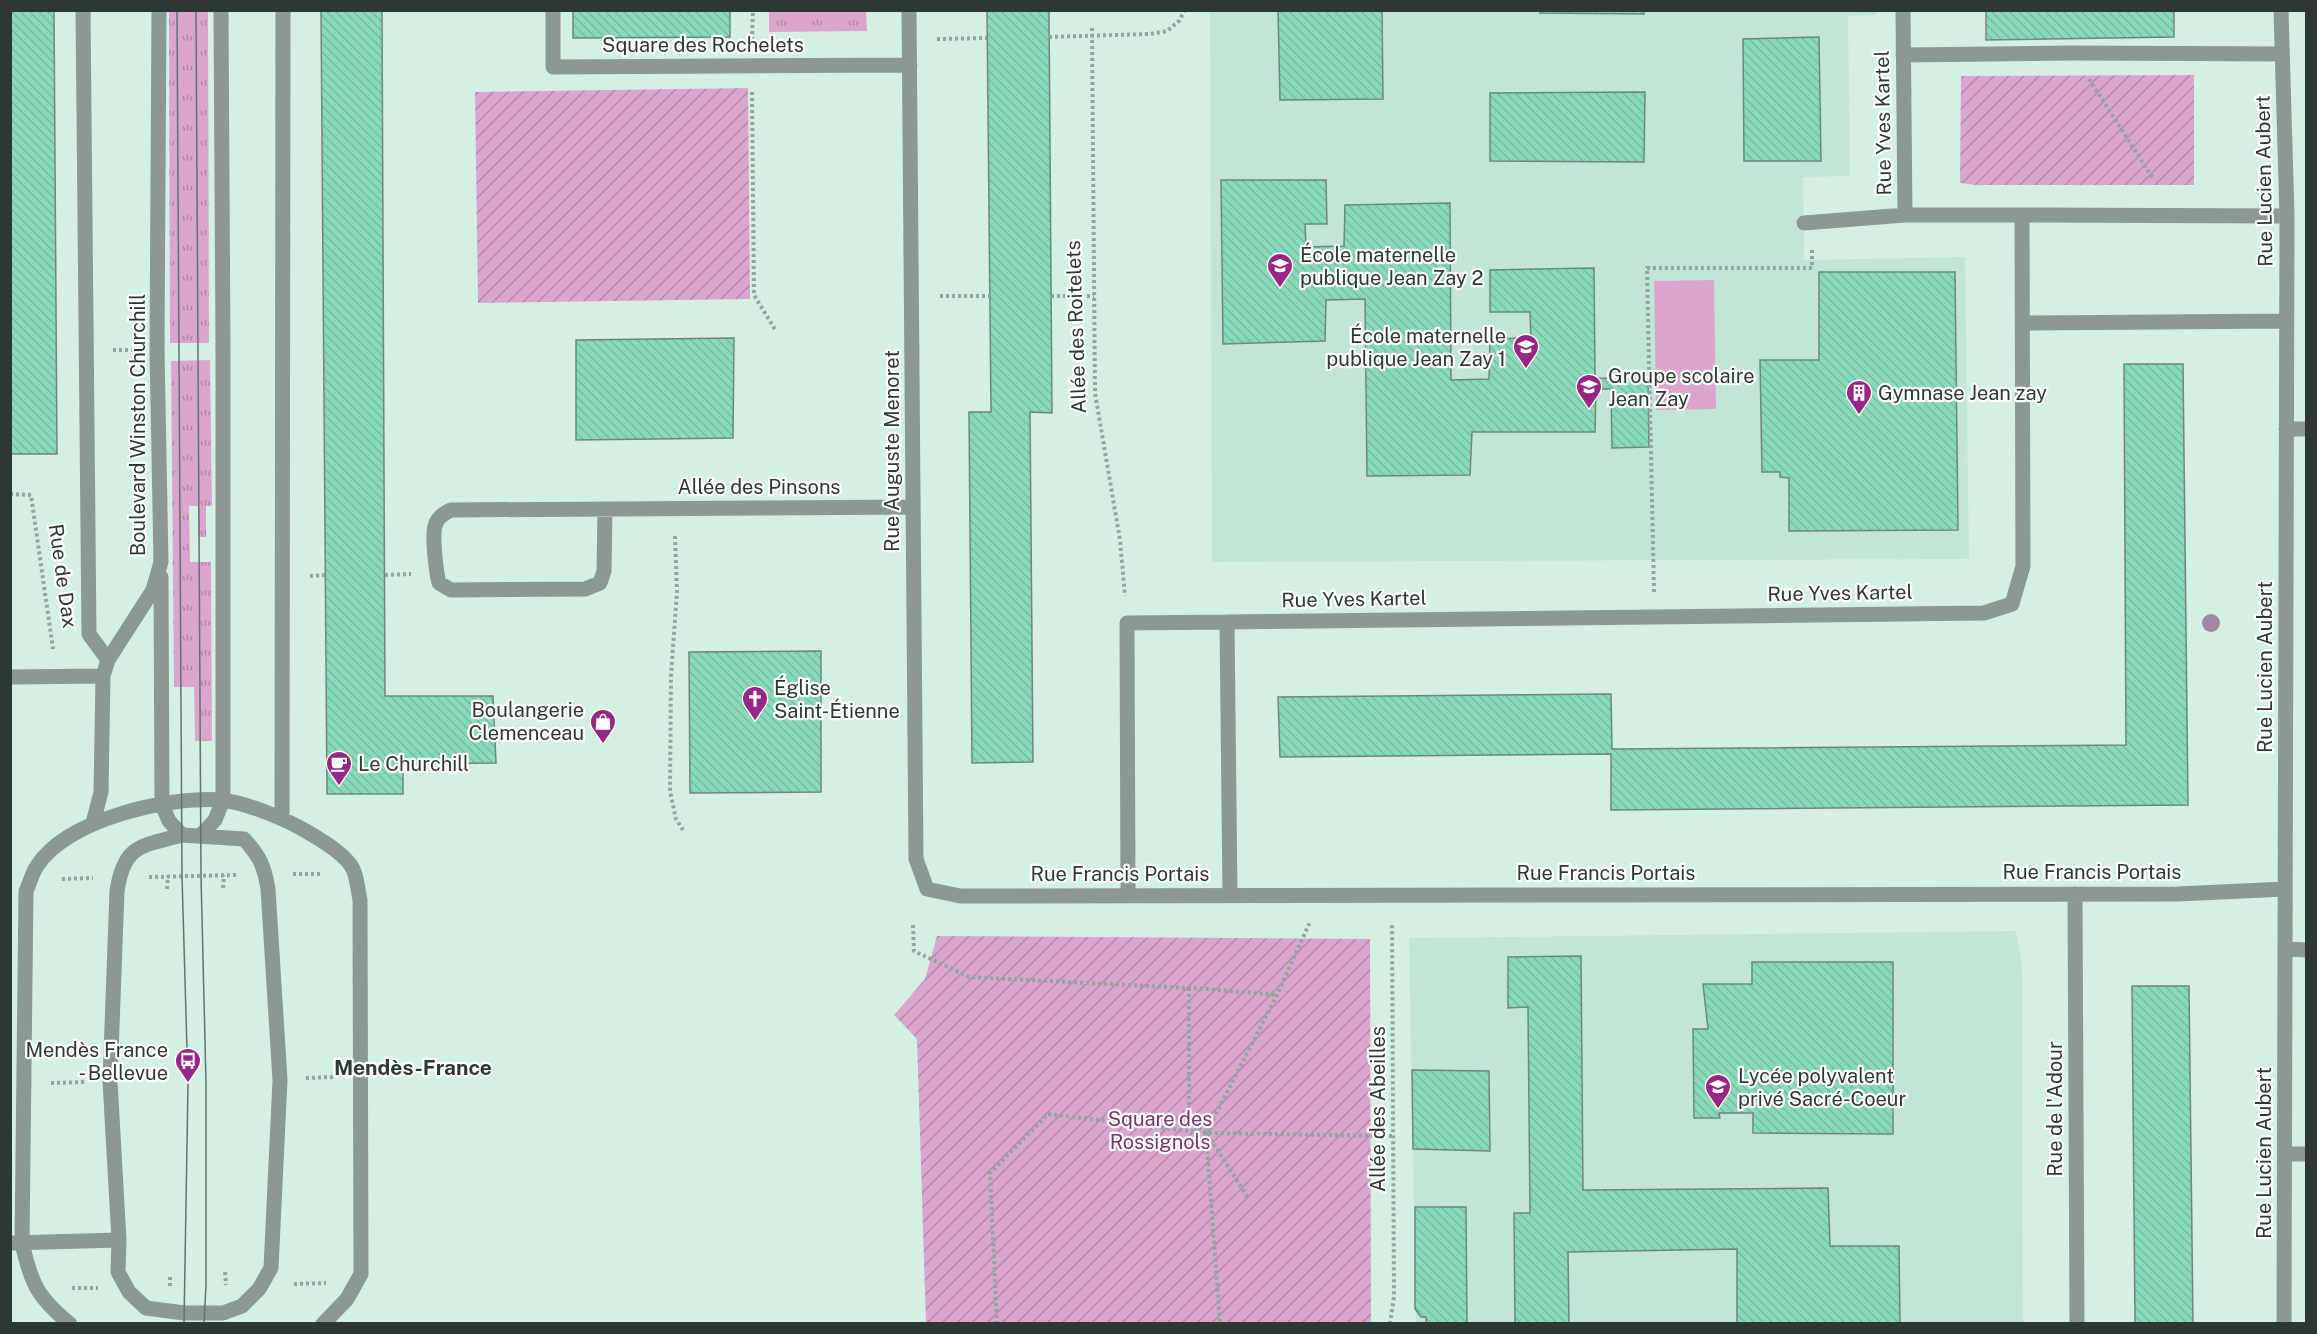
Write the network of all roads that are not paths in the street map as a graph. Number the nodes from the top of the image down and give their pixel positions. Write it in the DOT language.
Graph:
graph roads {
  1 [pos="83,10"];
  2 [pos="159,10"];
  3 [pos="221,10"];
  4 [pos="283,10"];
  5 [pos="553,10"];
  6 [pos="909,10"];
  7 [pos="1904,10"];
  8 [pos="2281,10"];
  9 [pos="2282,54"];
  10 [pos="1903,55"];
  11 [pos="910,64"];
  12 [pos="1905,215"];
  13 [pos="2022,215"];
  14 [pos="2287,216"];
  15 [pos="1808,223"];
  16 [pos="2286,321"];
  17 [pos="2024,323"];
  18 [pos="2286,429"];
  19 [pos="2307,429"];
  20 [pos="913,507"];
  21 [pos="604,509"];
  22 [pos="161,562"];
  23 [pos="1227,622"];
  24 [pos="108,660"];
  25 [pos="103,676"];
  26 [pos="10,677"];
  27 [pos="223,800"];
  28 [pos="162,804"];
  29 [pos="282,817"];
  30 [pos="93,823"];
  31 [pos="182,835"];
  32 [pos="201,835"];
  33 [pos="927,889"];
  34 [pos="2285,889"];
  35 [pos="2075,894"];
  36 [pos="1128,895"];
  37 [pos="1230,895"];
  38 [pos="2285,949"];
  39 [pos="2307,950"];
  40 [pos="2285,1154"];
  41 [pos="2307,1154"];
  42 [pos="119,1240"];
  43 [pos="16,1243"];
  44 [pos="179,1318"];
  45 [pos="207,1318"];
  46 [pos="70,1323"];
  47 [pos="323,1323"];
  48 [pos="2077,1323"];
  49 [pos="2284,1323"];
  1 -- 24 [label="street"];
  2 -- 22 [label="street, Boulevard Winston Churchill"];
  3 -- 27 [label="street"];
  4 -- 29 [label="street"];
  5 -- 11 [label="street, Square des Rochelets"];
  6 -- 11 [label="street, Rue Auguste Menoret"];
  7 -- 10 [label="street, Rue Yves Kartel"];
  8 -- 9 [label="street, Rue Lucien Aubert"];
  9 -- 10 [label="street"];
  9 -- 14 [label="street, Rue Lucien Aubert"];
  10 -- 12 [label="street, Rue Yves Kartel"];
  11 -- 20 [label="street, Rue Auguste Menoret"];
  12 -- 13 [label="street, Rue Yves Kartel"];
  12 -- 15 [label="street"];
  13 -- 14 [label="street"];
  13 -- 17 [label="street, Rue Yves Kartel"];
  14 -- 16 [label="street, Rue Lucien Aubert"];
  16 -- 17 [label="street"];
  16 -- 18 [label="street, Rue Lucien Aubert"];
  17 -- 23 [label="street, Rue Yves Kartel"];
  18 -- 19 [label="street"];
  18 -- 34 [label="street, Rue Lucien Aubert"];
  20 -- 21 [label="street, Allée des Pinsons"];
  20 -- 33 [label="street, Rue Auguste Menoret"];
  21 -- 21 [label="street, Allée des Pinsons"];
  22 -- 24 [label="street, Boulevard Winston Churchill"];
  22 -- 28 [label="street"];
  23 -- 36 [label="street"];
  23 -- 37 [label="street"];
  24 -- 25 [label="street, Boulevard Winston Churchill"];
  25 -- 26 [label="street"];
  25 -- 30 [label="street, Boulevard Winston Churchill"];
  27 -- 28 [label="street"];
  27 -- 29 [label="street"];
  27 -- 32 [label="street"];
  28 -- 30 [label="street"];
  28 -- 31 [label="street"];
  29 -- 47 [label="street"];
  30 -- 43 [label="street"];
  31 -- 32 [label="street"];
  31 -- 42 [label="street"];
  32 -- 45 [label="street"];
  33 -- 36 [label="street, Rue Francis Portais"];
  34 -- 35 [label="street, Rue Francis Portais"];
  34 -- 38 [label="street, Rue Lucien Aubert"];
  35 -- 37 [label="street, Rue Francis Portais"];
  35 -- 48 [label="street, Rue de l'Adour"];
  36 -- 37 [label="street, Rue Francis Portais"];
  38 -- 39 [label="street"];
  38 -- 40 [label="street, Rue Lucien Aubert"];
  40 -- 41 [label="street"];
  40 -- 49 [label="street, Rue Lucien Aubert"];
  42 -- 43 [label="street"];
  42 -- 44 [label="street"];
  43 -- 46 [label="street"];
  44 -- 45 [label="street"];
}
